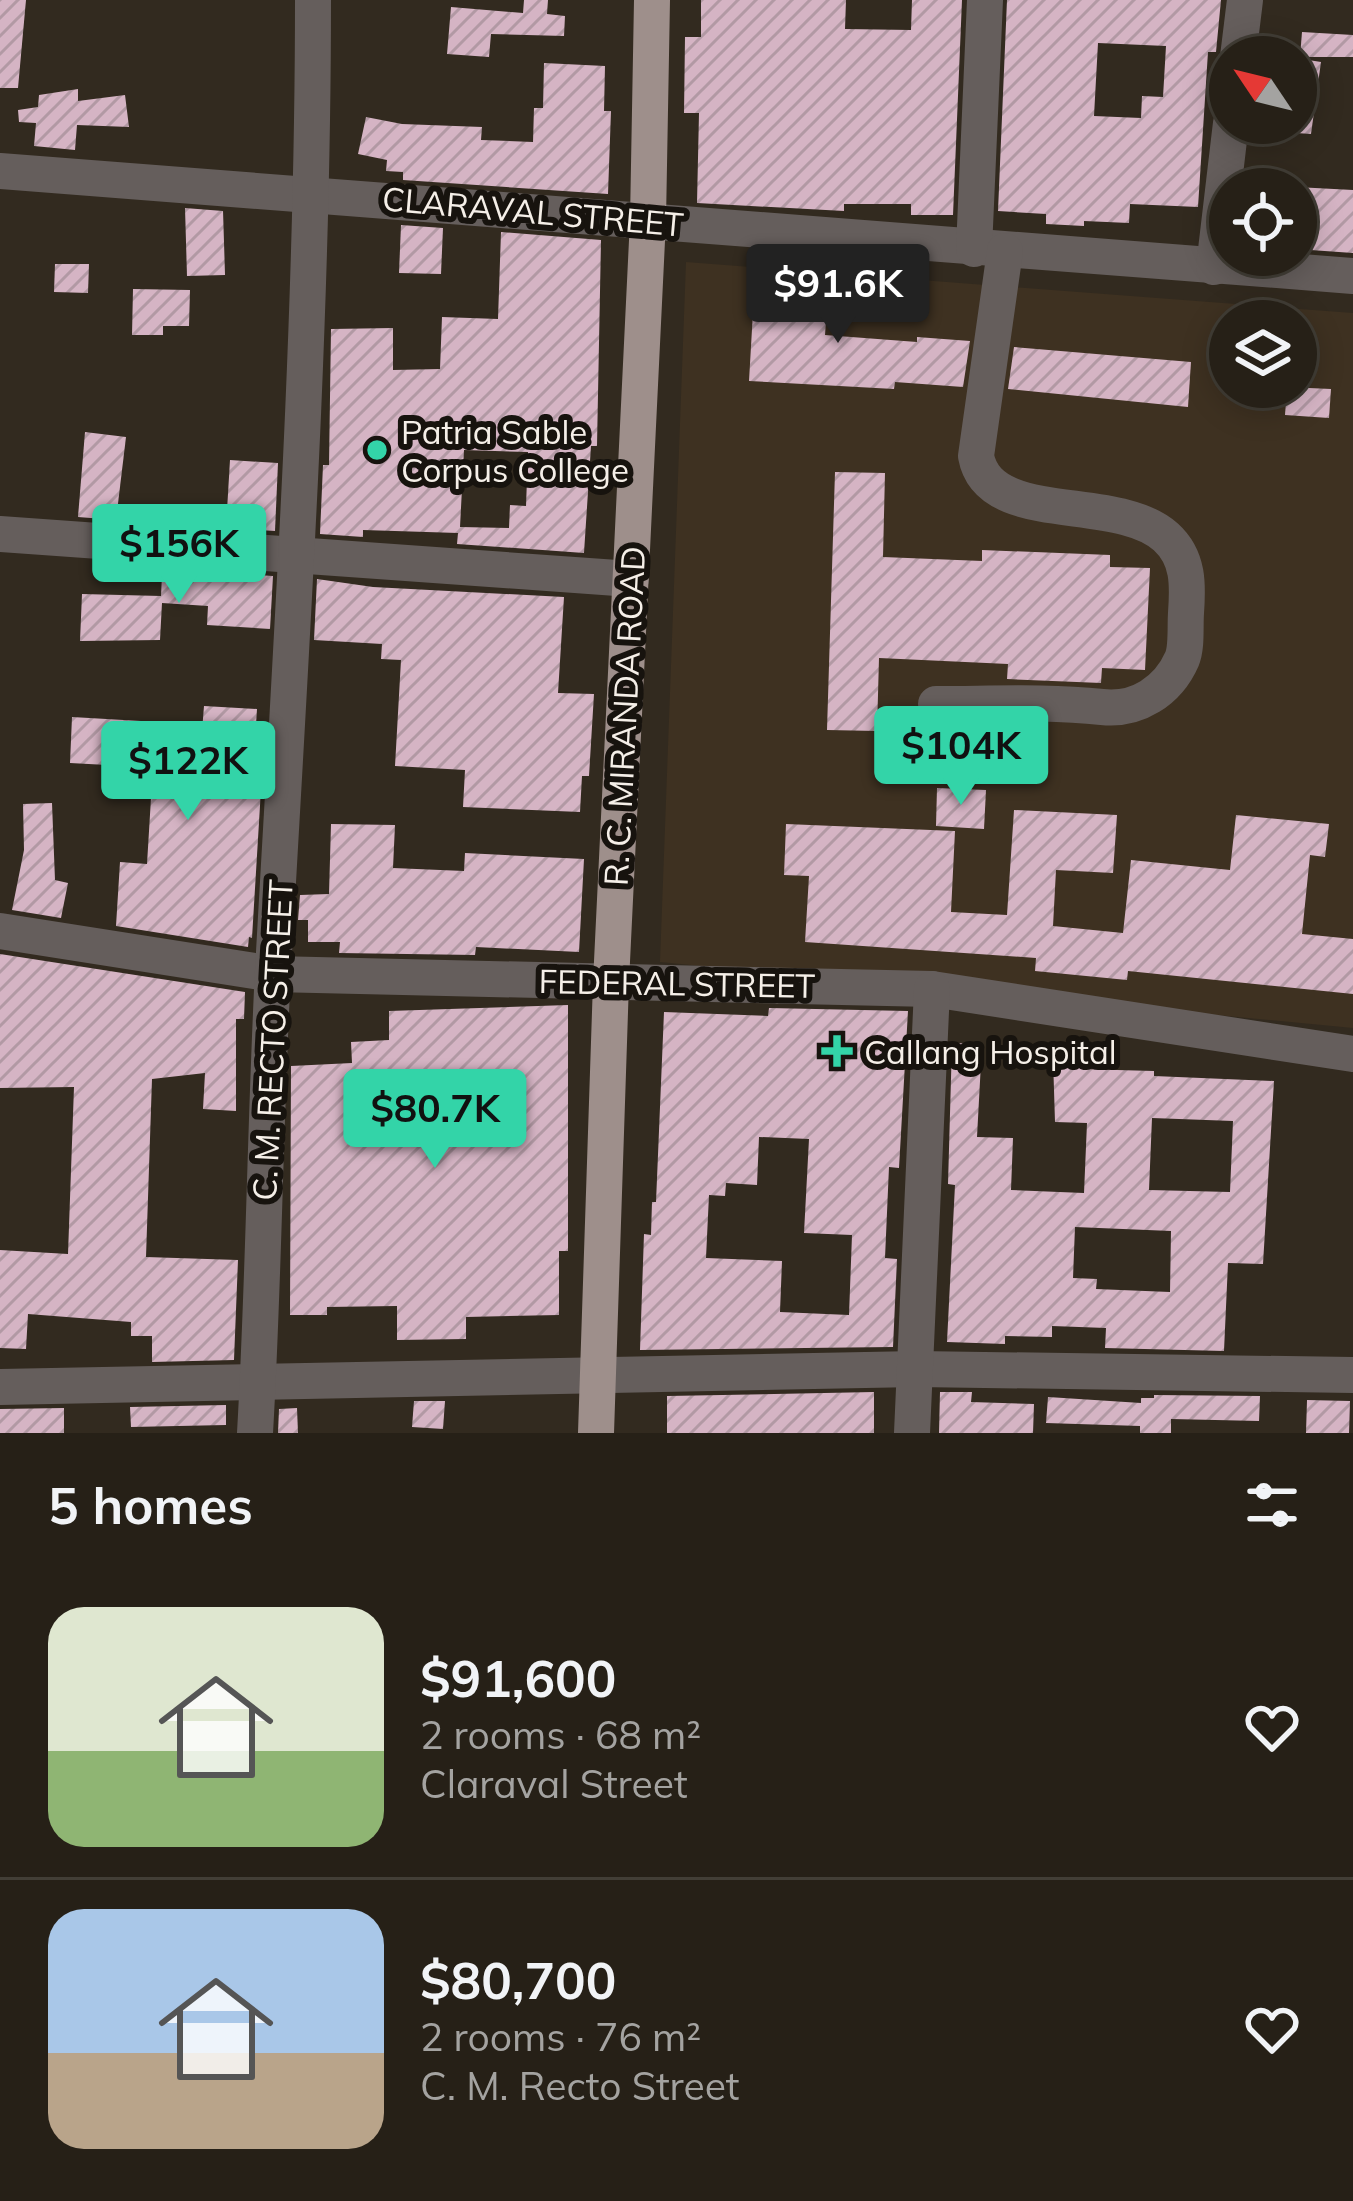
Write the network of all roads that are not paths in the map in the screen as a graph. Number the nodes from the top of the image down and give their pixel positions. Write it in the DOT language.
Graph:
graph roads {
  1 [pos="313,0"];
  2 [pos="652,0"];
  3 [pos="986,0"];
  4 [pos="1245,0"];
  5 [pos="1241,36"];
  6 [pos="0,171"];
  7 [pos="313,194"];
  8 [pos="648,220"];
  9 [pos="989,250"];
  10 [pos="1209,267"];
  11 [pos="1317,274"];
  12 [pos="1353,276"];
  13 [pos="0,533"];
  14 [pos="299,556"];
  15 [pos="631,579"];
  16 [pos="937,704"];
  17 [pos="0,931"];
  18 [pos="273,974"];
  19 [pos="611,982"];
  20 [pos="932,989"];
  21 [pos="1353,1054"];
  22 [pos="917,1369"];
  23 [pos="600,1375"];
  24 [pos="1353,1376"];
  25 [pos="258,1382"];
  26 [pos="0,1387"];
  27 [pos="255,1433"];
  28 [pos="596,1433"];
  29 [pos="912,1433"];
  1 -- 7 [label="street, C. M. RECTO STREET"];
  2 -- 8 [label="main road, R. C. MIRANDA ROAD"];
  3 -- 9 [label="street"];
  4 -- 5 [label="street"];
  6 -- 7 [label="street, CLARAVAL STREET"];
  7 -- 8 [label="street, CLARAVAL STREET"];
  7 -- 14 [label="street, C. M. RECTO STREET"];
  8 -- 9 [label="street, CLARAVAL STREET"];
  8 -- 15 [label="main road, R. C. MIRANDA ROAD"];
  9 -- 10 [label="street, CLARAVAL STREET"];
  9 -- 16 [label="street"];
  11 -- 12 [label="street, CLARAVAL STREET"];
  13 -- 14 [label="street"];
  14 -- 15 [label="street"];
  14 -- 18 [label="street, C. M. RECTO STREET"];
  15 -- 19 [label="main road, R. C. MIRANDA ROAD"];
  17 -- 18 [label="street, FEDERAL STREET"];
  18 -- 19 [label="street, FEDERAL STREET"];
  18 -- 25 [label="street, C. M. RECTO STREET"];
  19 -- 20 [label="street, FEDERAL STREET"];
  19 -- 23 [label="main road, R. C. MIRANDA ROAD"];
  20 -- 21 [label="street, FEDERAL STREET"];
  20 -- 22 [label="street"];
  22 -- 23 [label="street"];
  22 -- 24 [label="street"];
  22 -- 29 [label="street"];
  23 -- 25 [label="street"];
  23 -- 28 [label="main road, R. C. MIRANDA ROAD"];
  25 -- 26 [label="street"];
  25 -- 27 [label="street, C. M. RECTO STREET"];
}
